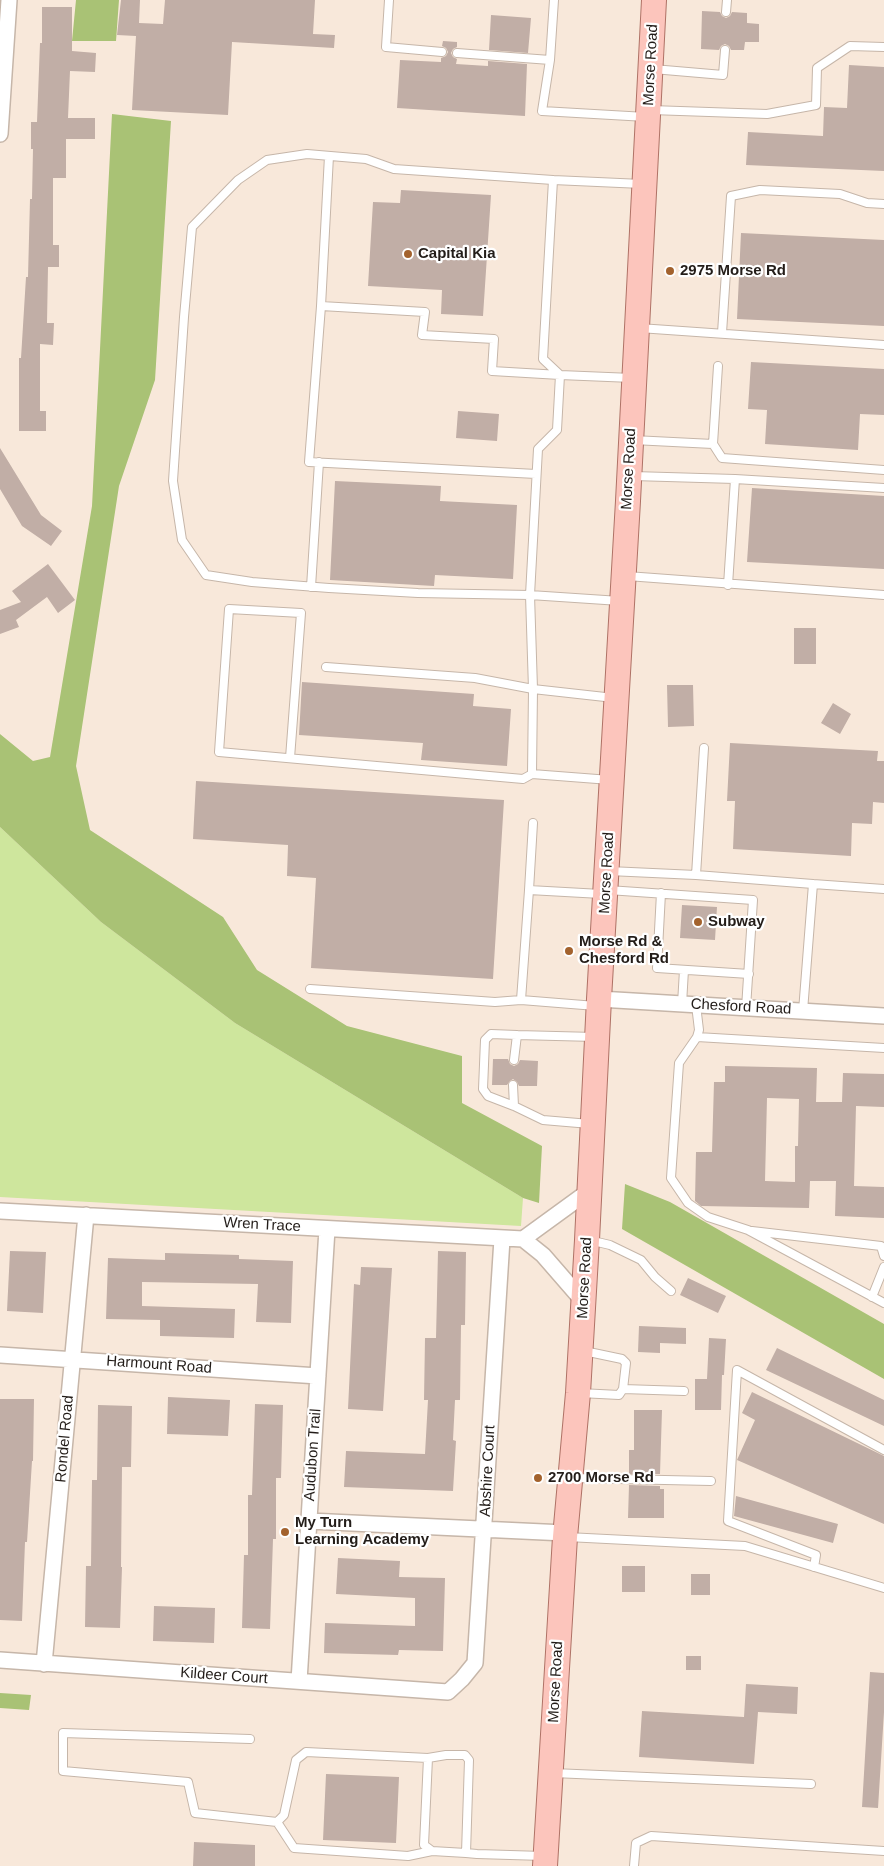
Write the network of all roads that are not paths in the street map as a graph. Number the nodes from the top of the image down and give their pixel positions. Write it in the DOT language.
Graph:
graph roads {
  1 [pos="9,0"];
  2 [pos="389,0"];
  3 [pos="554,0"];
  4 [pos="654,0"];
  5 [pos="727,0"];
  6 [pos="726,12"];
  7 [pos="884,47"];
  8 [pos="725,50"];
  9 [pos="442,52"];
  10 [pos="457,53"];
  11 [pos="550,60"];
  12 [pos="651,69"];
  13 [pos="649,113"];
  14 [pos="0,134"];
  15 [pos="329,156"];
  16 [pos="553,180"];
  17 [pos="645,184"];
  18 [pos="884,204"];
  19 [pos="321,306"];
  20 [pos="637,328"];
  21 [pos="722,333"];
  22 [pos="884,345"];
  23 [pos="718,366"];
  24 [pos="560,375"];
  25 [pos="634,378"];
  26 [pos="631,440"];
  27 [pos="713,444"];
  28 [pos="319,462"];
  29 [pos="884,470"];
  30 [pos="536,474"];
  31 [pos="629,476"];
  32 [pos="735,479"];
  33 [pos="884,488"];
  34 [pos="624,576"];
  35 [pos="728,584"];
  36 [pos="311,587"];
  37 [pos="530,595"];
  38 [pos="884,595"];
  39 [pos="622,601"];
  40 [pos="326,668"];
  41 [pos="533,688"];
  42 [pos="616,698"];
  43 [pos="704,748"];
  44 [pos="290,758"];
  45 [pos="532,774"];
  46 [pos="612,780"];
  47 [pos="533,823"];
  48 [pos="696,875"];
  49 [pos="813,884"];
  50 [pos="606,885"];
  51 [pos="884,889"];
  52 [pos="529,890"];
  53 [pos="661,893"];
  54 [pos="684,970"];
  55 [pos="748,974"];
  56 [pos="310,990"];
  57 [pos="521,1000"];
  58 [pos="599,1003"];
  59 [pos="689,1004"];
  60 [pos="746,1008"];
  61 [pos="803,1011"];
  62 [pos="884,1016"];
  63 [pos="517,1035"];
  64 [pos="597,1037"];
  65 [pos="697,1037"];
  66 [pos="884,1048"];
  67 [pos="514,1060"];
  68 [pos="513,1085"];
  69 [pos="514,1106"];
  70 [pos="593,1124"];
  71 [pos="589,1191"];
  72 [pos="0,1211"];
  73 [pos="86,1215"];
  74 [pos="327,1229"];
  75 [pos="748,1230"];
  76 [pos="502,1239"];
  77 [pos="523,1239"];
  78 [pos="587,1240"];
  79 [pos="884,1256"];
  80 [pos="884,1267"];
  81 [pos="671,1291"];
  82 [pos="872,1297"];
  83 [pos="583,1301"];
  84 [pos="884,1303"];
  85 [pos="580,1350"];
  86 [pos="0,1354"];
  87 [pos="73,1359"];
  88 [pos="318,1376"];
  89 [pos="623,1390"];
  90 [pos="684,1391"];
  91 [pos="578,1393"];
  92 [pos="884,1450"];
  93 [pos="570,1478"];
  94 [pos="710,1480"];
  95 [pos="309,1521"];
  96 [pos="485,1528"];
  97 [pos="565,1535"];
  98 [pos="814,1567"];
  99 [pos="884,1588"];
  100 [pos="0,1660"];
  101 [pos="44,1664"];
  102 [pos="299,1681"];
  103 [pos="448,1692"];
  104 [pos="250,1738"];
  105 [pos="428,1758"];
  106 [pos="550,1773"];
  107 [pos="811,1784"];
  108 [pos="277,1822"];
  109 [pos="432,1851"];
  110 [pos="884,1851"];
  111 [pos="466,1853"];
  112 [pos="545,1861"];
  113 [pos="634,1866"];
  1 -- 14 [label="street"];
  2 -- 9 [label="lane"];
  3 -- 11 [label="lane"];
  4 -- 12 [label="main road, Morse Road"];
  5 -- 6 [label="lane"];
  7 -- 13 [label="lane"];
  8 -- 12 [label="lane"];
  10 -- 11 [label="lane"];
  11 -- 13 [label="lane"];
  12 -- 13 [label="main road, Morse Road"];
  13 -- 17 [label="main road, Morse Road"];
  15 -- 16 [label="lane"];
  15 -- 19 [label="lane"];
  15 -- 36 [label="lane"];
  16 -- 17 [label="lane"];
  16 -- 24 [label="lane"];
  17 -- 20 [label="main road, Morse Road"];
  18 -- 21 [label="lane"];
  19 -- 24 [label="lane"];
  19 -- 28 [label="lane"];
  20 -- 21 [label="lane"];
  20 -- 25 [label="main road, Morse Road"];
  21 -- 22 [label="lane"];
  23 -- 27 [label="lane"];
  24 -- 25 [label="lane"];
  24 -- 30 [label="lane"];
  25 -- 26 [label="main road, Morse Road"];
  26 -- 27 [label="lane"];
  26 -- 31 [label="main road, Morse Road"];
  27 -- 29 [label="lane"];
  28 -- 30 [label="lane"];
  28 -- 36 [label="lane"];
  30 -- 37 [label="lane"];
  31 -- 32 [label="lane"];
  31 -- 34 [label="main road, Morse Road"];
  32 -- 33 [label="lane"];
  32 -- 35 [label="lane"];
  34 -- 35 [label="lane"];
  34 -- 39 [label="main road, Morse Road"];
  35 -- 38 [label="lane"];
  36 -- 37 [label="lane"];
  37 -- 39 [label="lane"];
  37 -- 41 [label="lane"];
  39 -- 42 [label="main road, Morse Road"];
  40 -- 41 [label="lane"];
  41 -- 42 [label="lane"];
  41 -- 45 [label="lane"];
  42 -- 46 [label="main road, Morse Road"];
  43 -- 48 [label="lane"];
  44 -- 44 [label="lane"];
  44 -- 45 [label="lane"];
  45 -- 46 [label="lane"];
  46 -- 50 [label="main road, Morse Road"];
  47 -- 52 [label="lane"];
  48 -- 49 [label="lane"];
  48 -- 50 [label="lane"];
  49 -- 51 [label="lane"];
  49 -- 61 [label="lane"];
  50 -- 52 [label="lane"];
  50 -- 53 [label="lane"];
  50 -- 58 [label="main road, Morse Road"];
  52 -- 57 [label="lane"];
  53 -- 54 [label="lane"];
  53 -- 55 [label="lane"];
  54 -- 55 [label="lane"];
  54 -- 59 [label="lane"];
  55 -- 60 [label="lane"];
  56 -- 57 [label="lane"];
  57 -- 58 [label="lane"];
  58 -- 59 [label="street, Chesford Road"];
  58 -- 64 [label="main road, Morse Road"];
  59 -- 60 [label="street, Chesford Road"];
  59 -- 65 [label="lane"];
  60 -- 61 [label="street, Chesford Road"];
  61 -- 62 [label="street, Chesford Road"];
  63 -- 64 [label="lane"];
  63 -- 67 [label="lane"];
  63 -- 69 [label="lane"];
  64 -- 70 [label="main road, Morse Road"];
  65 -- 66 [label="lane"];
  65 -- 75 [label="lane"];
  68 -- 69 [label="lane"];
  69 -- 70 [label="lane"];
  70 -- 71 [label="main road, Morse Road"];
  71 -- 77 [label="street"];
  71 -- 78 [label="main road, Morse Road"];
  72 -- 73 [label="street, Wren Trace"];
  73 -- 74 [label="street, Wren Trace"];
  73 -- 87 [label="street, Rondel Road"];
  74 -- 76 [label="street, Wren Trace"];
  74 -- 88 [label="street, Audubon Trail"];
  75 -- 79 [label="lane"];
  75 -- 82 [label="lane"];
  76 -- 77 [label="street, Wren Trace"];
  76 -- 96 [label="street, Abshire Court"];
  77 -- 83 [label="street"];
  78 -- 81 [label="lane"];
  78 -- 83 [label="main road, Morse Road"];
  80 -- 82 [label="lane"];
  82 -- 84 [label="lane"];
  83 -- 85 [label="main road, Morse Road"];
  85 -- 89 [label="lane"];
  85 -- 91 [label="main road, Morse Road"];
  86 -- 87 [label="street, Harmount Road"];
  87 -- 88 [label="street, Harmount Road"];
  87 -- 101 [label="street, Rondel Road"];
  88 -- 95 [label="street, Audubon Trail"];
  89 -- 90 [label="lane"];
  89 -- 91 [label="lane"];
  91 -- 93 [label="main road, Morse Road"];
  92 -- 98 [label="lane"];
  93 -- 94 [label="lane"];
  93 -- 97 [label="main road, Morse Road"];
  95 -- 96 [label="street"];
  95 -- 102 [label="street, Audubon Trail"];
  96 -- 97 [label="street"];
  96 -- 103 [label="street, Abshire Court"];
  97 -- 98 [label="lane"];
  97 -- 106 [label="main road, Morse Road"];
  98 -- 99 [label="lane"];
  100 -- 101 [label="street, Kildeer Court"];
  101 -- 102 [label="street, Kildeer Court"];
  102 -- 103 [label="street, Kildeer Court"];
  104 -- 108 [label="lane"];
  105 -- 108 [label="lane"];
  105 -- 109 [label="lane"];
  105 -- 111 [label="lane"];
  106 -- 107 [label="lane"];
  106 -- 112 [label="main road, Morse Road"];
  108 -- 109 [label="lane"];
  109 -- 111 [label="lane"];
  110 -- 113 [label="lane"];
  111 -- 112 [label="lane"];
}
